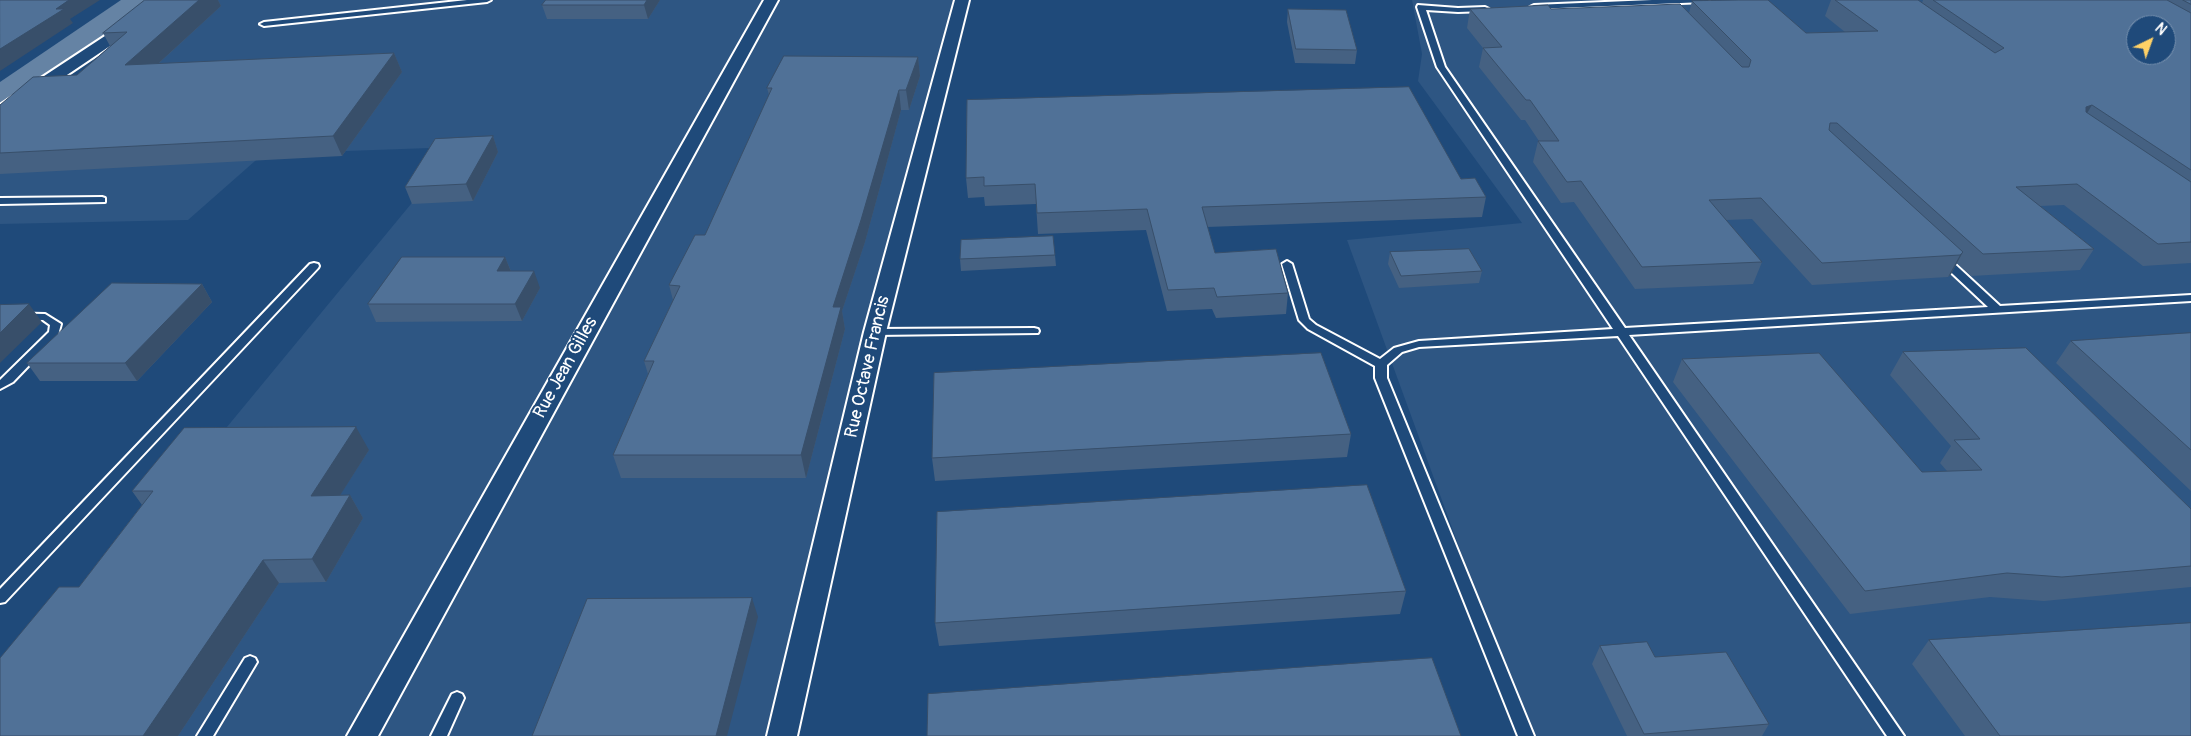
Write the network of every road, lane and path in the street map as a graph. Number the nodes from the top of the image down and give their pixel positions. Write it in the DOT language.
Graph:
graph roads {
  1 [pos="165,0"];
  2 [pos="487,0"];
  3 [pos="771,0"];
  4 [pos="962,0"];
  5 [pos="1705,0"];
  6 [pos="1420,3"];
  7 [pos="1663,3"];
  8 [pos="1526,7"];
  9 [pos="1497,8"];
  10 [pos="264,24"];
  11 [pos="0,112"];
  12 [pos="102,200"];
  13 [pos="0,201"];
  14 [pos="1933,249"];
  15 [pos="1287,264"];
  16 [pos="314,266"];
  17 [pos="2191,298"];
  18 [pos="1998,310"];
  19 [pos="0,316"];
  20 [pos="1034,331"];
  21 [pos="875,332"];
  22 [pos="1620,333"];
  23 [pos="1381,364"];
  24 [pos="0,385"];
  25 [pos="0,598"];
  26 [pos="250,662"];
  27 [pos="457,698"];
  28 [pos="205,736"];
  29 [pos="362,736"];
  30 [pos="439,736"];
  31 [pos="782,736"];
  32 [pos="1526,736"];
  33 [pos="1896,736"];
  1 -- 11 [label="street"];
  2 -- 10 [label="lane"];
  3 -- 29 [label="street, Rue Jean Gilles"];
  4 -- 21 [label="street, Rue Octave Francis"];
  5 -- 7 [label="lane"];
  6 -- 9 [label="lane"];
  6 -- 22 [label="lane"];
  7 -- 8 [label="lane"];
  12 -- 13 [label="lane"];
  14 -- 18 [label="lane"];
  15 -- 23 [label="lane"];
  16 -- 25 [label="lane"];
  17 -- 18 [label="lane"];
  18 -- 22 [label="lane"];
  19 -- 24 [label="lane"];
  20 -- 21 [label="lane"];
  21 -- 31 [label="street, Rue Octave Francis"];
  22 -- 23 [label="lane"];
  22 -- 33 [label="lane"];
  23 -- 32 [label="lane"];
  26 -- 28 [label="lane"];
  27 -- 30 [label="lane"];
}
